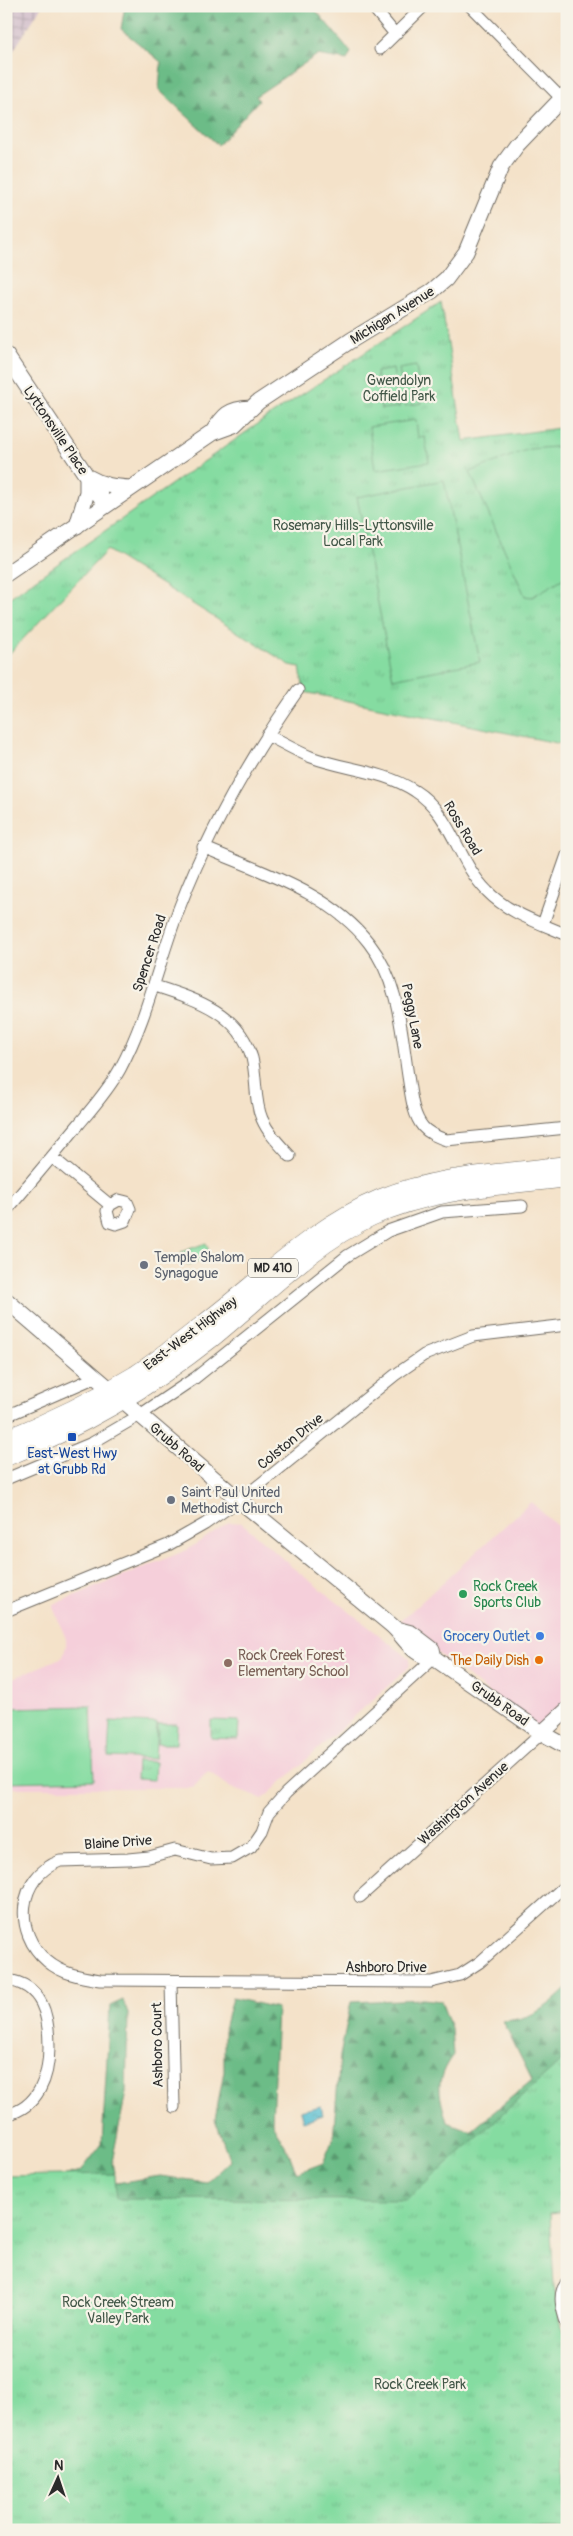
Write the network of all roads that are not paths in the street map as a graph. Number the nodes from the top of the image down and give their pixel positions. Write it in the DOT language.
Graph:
graph roads {
  1 [pos="372,6"];
  2 [pos="424,6"];
  3 [pos="470,6"];
  4 [pos="395,34"];
  5 [pos="380,49"];
  6 [pos="564,96"];
  7 [pos="6,355"];
  8 [pos="87,476"];
  9 [pos="132,488"];
  10 [pos="106,505"];
  11 [pos="77,526"];
  12 [pos="6,574"];
  13 [pos="298,690"];
  14 [pos="267,735"];
  15 [pos="203,847"];
  16 [pos="567,855"];
  17 [pos="543,924"];
  18 [pos="567,935"];
  19 [pos="155,986"];
  20 [pos="567,1128"];
  21 [pos="290,1156"];
  22 [pos="52,1157"];
  23 [pos="567,1165"];
  24 [pos="567,1178"];
  25 [pos="464,1191"];
  26 [pos="110,1205"];
  27 [pos="522,1206"];
  28 [pos="466,1210"];
  29 [pos="6,1211"];
  30 [pos="6,1300"];
  31 [pos="567,1325"];
  32 [pos="96,1377"];
  33 [pos="117,1395"];
  34 [pos="140,1415"];
  35 [pos="6,1416"];
  36 [pos="6,1439"];
  37 [pos="6,1457"];
  38 [pos="6,1479"];
  39 [pos="239,1500"];
  40 [pos="6,1612"];
  41 [pos="434,1658"];
  42 [pos="567,1710"];
  43 [pos="542,1732"];
  44 [pos="567,1747"];
  45 [pos="567,1884"];
  46 [pos="360,1897"];
  47 [pos="6,1980"];
  48 [pos="171,1982"];
  49 [pos="174,2107"];
  50 [pos="6,2115"];
  51 [pos="566,2283"];
  52 [pos="567,2325"];
  1 -- 4 [label="street"];
  2 -- 4 [label="street"];
  3 -- 6 [label="street"];
  4 -- 5 [label="street"];
  6 -- 9 [label="street, Michigan Avenue"];
  7 -- 8 [label="street, Lyttonsville Place"];
  8 -- 9 [label="street"];
  8 -- 10 [label="street, Lyttonsville Place"];
  8 -- 11 [label="street"];
  9 -- 10 [label="street, Michigan Avenue"];
  10 -- 11 [label="street, Michigan Avenue"];
  11 -- 12 [label="street, Michigan Avenue"];
  13 -- 14 [label="street, Spencer Road"];
  14 -- 15 [label="street, Spencer Road"];
  14 -- 17 [label="street, Ross Road"];
  15 -- 19 [label="street, Spencer Road"];
  15 -- 20 [label="street, Peggy Lane"];
  16 -- 17 [label="street"];
  17 -- 18 [label="street, Ross Road"];
  19 -- 21 [label="street"];
  19 -- 22 [label="street, Spencer Road"];
  22 -- 26 [label="street"];
  22 -- 29 [label="street, Spencer Road"];
  23 -- 33 [label="main road, East-West Highway / MD 410"];
  24 -- 25 [label="main road, East-West Highway / MD 410"];
  25 -- 28 [label="street"];
  25 -- 33 [label="main road, East-West Highway / MD 410"];
  27 -- 28 [label="street"];
  28 -- 34 [label="street"];
  30 -- 32 [label="street, Grubb Road"];
  31 -- 39 [label="street, Colston Drive"];
  32 -- 33 [label="street, Grubb Road"];
  32 -- 35 [label="street"];
  33 -- 34 [label="street, Grubb Road"];
  33 -- 36 [label="main road, East-West Highway / MD 410"];
  33 -- 37 [label="main road, East-West Highway / MD 410"];
  34 -- 38 [label="street"];
  34 -- 39 [label="street, Grubb Road"];
  39 -- 40 [label="street, Colston Drive"];
  39 -- 41 [label="street, Grubb Road"];
  41 -- 43 [label="street, Grubb Road"];
  41 -- 48 [label="street, Blaine Drive"];
  42 -- 43 [label="street, Washington Avenue"];
  43 -- 44 [label="street, Grubb Road"];
  43 -- 46 [label="street, Washington Avenue"];
  45 -- 48 [label="street, Ashboro Drive"];
  47 -- 50 [label="street"];
  48 -- 49 [label="street, Ashboro Court"];
  51 -- 52 [label="street"];
}
